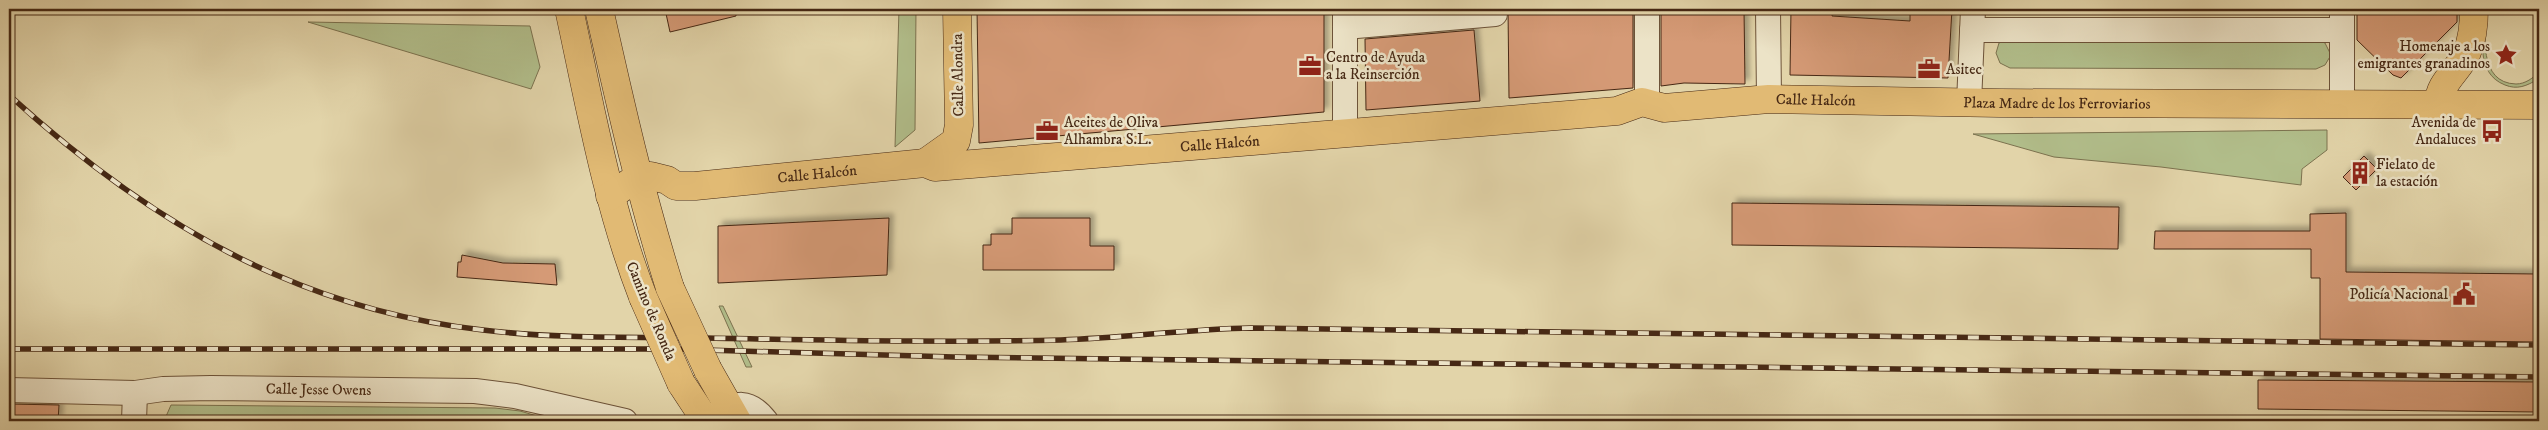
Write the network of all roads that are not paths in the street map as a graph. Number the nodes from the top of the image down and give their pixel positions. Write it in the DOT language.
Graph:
graph roads {
  1 [pos="569,9"];
  2 [pos="599,9"];
  3 [pos="956,9"];
  4 [pos="1647,9"];
  5 [pos="1768,9"];
  6 [pos="2474,9"];
  7 [pos="1495,14"];
  8 [pos="1345,18"];
  9 [pos="1973,19"];
  10 [pos="2340,23"];
  11 [pos="1769,99"];
  12 [pos="1969,103"];
  13 [pos="2342,103"];
  14 [pos="2439,103"];
  15 [pos="2539,105"];
  16 [pos="1641,107"];
  17 [pos="1345,133"];
  18 [pos="956,142"];
  19 [pos="925,163"];
  20 [pos="978,163"];
  21 [pos="638,178"];
  22 [pos="676,186"];
  23 [pos="610,196"];
  24 [pos="644,204"];
  25 [pos="9,390"];
  26 [pos="135,393"];
  27 [pos="733,414"];
  28 [pos="134,421"];
  29 [pos="625,421"];
  30 [pos="705,421"];
  31 [pos="766,421"];
  1 -- 23 [label="main road, Camino de Ronda"];
  2 -- 21 [label="main road, Camino de Ronda"];
  3 -- 18 [label="main road, Calle Alondra"];
  4 -- 16 [label="street"];
  5 -- 11 [label="street"];
  6 -- 14 [label="main road"];
  7 -- 8 [label="street"];
  8 -- 17 [label="street"];
  9 -- 10 [label="street, Plaza Madre de los Ferroviarios"];
  9 -- 12 [label="street, Plaza Madre de los Ferroviarios"];
  10 -- 13 [label="street, Plaza Madre de los Ferroviarios"];
  11 -- 12 [label="main road, Calle Halcón"];
  11 -- 16 [label="main road, Calle Halcón"];
  12 -- 13 [label="main road, Plaza Madre de los Ferroviarios"];
  13 -- 14 [label="main road, Plaza Madre de los Ferroviarios"];
  14 -- 15 [label="main road"];
  16 -- 17 [label="main road, Calle Halcón"];
  17 -- 20 [label="main road, Calle Halcón"];
  18 -- 19 [label="main road"];
  18 -- 20 [label="main road"];
  19 -- 20 [label="main road, Calle Halcón"];
  19 -- 22 [label="main road, Calle Halcón"];
  21 -- 22 [label="main road, Calle Halcón"];
  21 -- 23 [label="main road"];
  21 -- 24 [label="main road, Camino de Ronda"];
  22 -- 24 [label="main road"];
  23 -- 24 [label="main road"];
  23 -- 30 [label="main road, Camino de Ronda, bridge"];
  24 -- 27 [label="main road, Camino de Ronda, bridge"];
  25 -- 26 [label="street, Calle Jesse Owens"];
  26 -- 28 [label="street"];
  26 -- 29 [label="street, Calle Jesse Owens"];
  27 -- 30 [label="street"];
  27 -- 31 [label="street"];
}
